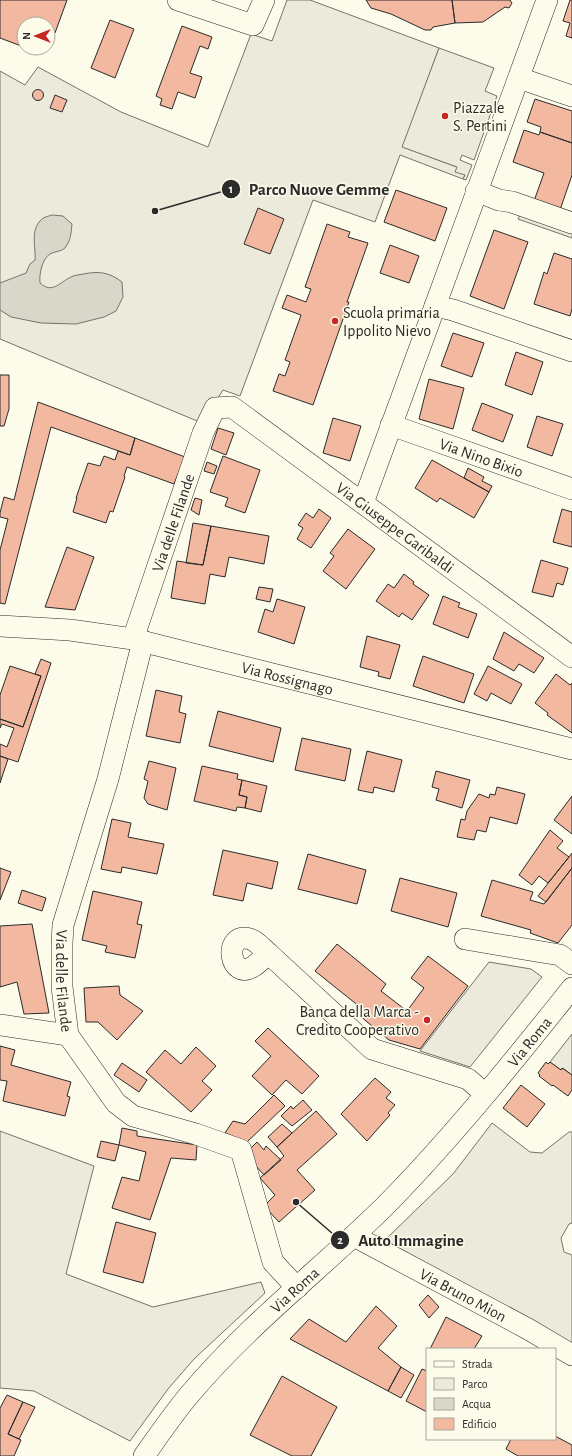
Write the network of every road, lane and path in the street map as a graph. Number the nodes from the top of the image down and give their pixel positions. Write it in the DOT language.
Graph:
graph roads {
  1 [pos="178,0"];
  2 [pos="264,0"];
  3 [pos="547,0"];
  4 [pos="519,78"];
  5 [pos="572,96"];
  6 [pos="476,192"];
  7 [pos="572,223"];
  8 [pos="435,306"];
  9 [pos="572,351"];
  10 [pos="215,408"];
  11 [pos="391,425"];
  12 [pos="572,489"];
  13 [pos="363,503"];
  14 [pos="0,626"];
  15 [pos="138,640"];
  16 [pos="572,657"];
  17 [pos="572,749"];
  18 [pos="465,939"];
  19 [pos="268,953"];
  20 [pos="572,964"];
  21 [pos="572,988"];
  22 [pos="0,1025"];
  23 [pos="68,1035"];
  24 [pos="485,1094"];
  25 [pos="354,1236"];
  26 [pos="297,1288"];
  27 [pos="572,1355"];
  28 [pos="144,1456"];
  1 -- 2 [label="street"];
  3 -- 4 [label="street"];
  4 -- 5 [label="street"];
  4 -- 6 [label="street"];
  6 -- 7 [label="street"];
  6 -- 8 [label="street"];
  8 -- 9 [label="street"];
  8 -- 11 [label="street"];
  10 -- 13 [label="street, Via Giuseppe Garibaldi"];
  10 -- 15 [label="street, Via delle Filande"];
  11 -- 12 [label="street, Via Nino Bixio"];
  11 -- 13 [label="street"];
  13 -- 16 [label="street, Via Giuseppe Garibaldi"];
  14 -- 15 [label="street, Via Rossignago"];
  15 -- 17 [label="street, Via Rossignago"];
  15 -- 23 [label="street, Via delle Filande"];
  18 -- 20 [label="street"];
  19 -- 24 [label="street"];
  21 -- 24 [label="street, Via Roma"];
  22 -- 23 [label="street"];
  23 -- 26 [label="street, Via delle Filande"];
  24 -- 25 [label="street, Via Roma"];
  25 -- 26 [label="street, Via Roma"];
  25 -- 27 [label="street, Via Bruno Mion"];
  26 -- 28 [label="street, Via Roma"];
}
